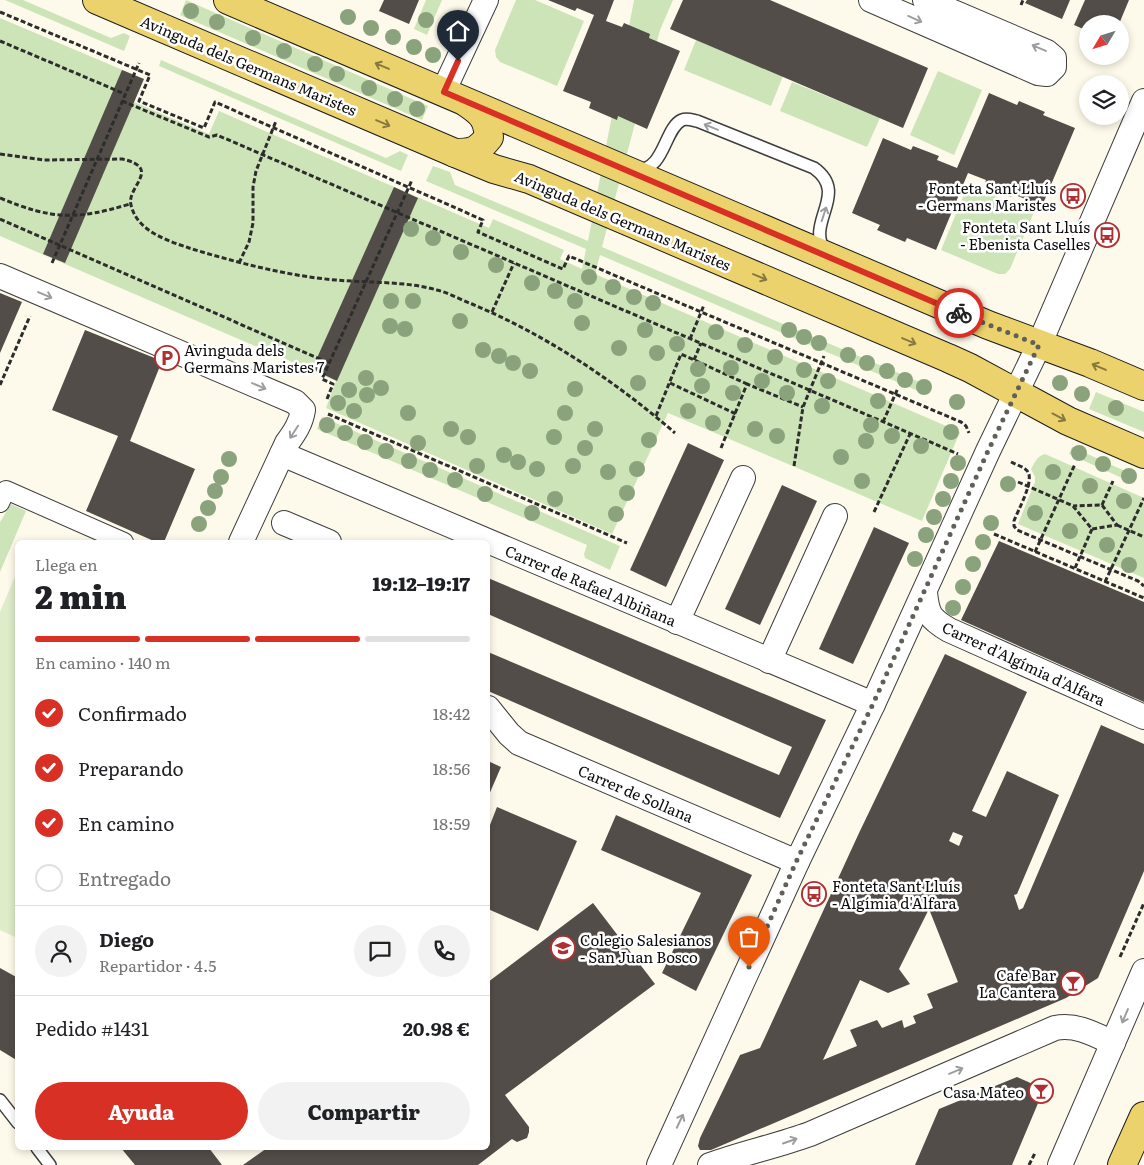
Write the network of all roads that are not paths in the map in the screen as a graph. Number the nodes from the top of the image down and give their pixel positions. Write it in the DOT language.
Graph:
graph roads {
  1 [pos="97,0"];
  2 [pos="228,0"];
  3 [pos="486,0"];
  4 [pos="871,0"];
  5 [pos="925,0"];
  6 [pos="455,97"];
  7 [pos="1144,101"];
  8 [pos="455,154"];
  9 [pos="625,169"];
  10 [pos="830,258"];
  11 [pos="0,276"];
  12 [pos="1039,345"];
  13 [pos="1144,386"];
  14 [pos="1016,394"];
  15 [pos="282,454"];
  16 [pos="1144,454"];
  17 [pos="743,478"];
  18 [pos="0,502"];
  19 [pos="836,516"];
  20 [pos="284,523"];
  21 [pos="119,540"];
  22 [pos="242,540"];
  23 [pos="324,540"];
  24 [pos="484,540"];
  25 [pos="490,542"];
  26 [pos="925,592"];
  27 [pos="677,622"];
  28 [pos="769,660"];
  29 [pos="873,704"];
  30 [pos="490,710"];
  31 [pos="1144,717"];
  32 [pos="796,862"];
  33 [pos="1144,971"];
  34 [pos="1113,1043"];
  35 [pos="0,1100"];
  36 [pos="1144,1116"];
  37 [pos="15,1119"];
  38 [pos="38,1150"];
  39 [pos="742,1153"];
  40 [pos="50,1165"];
  41 [pos="659,1165"];
  42 [pos="710,1165"];
  43 [pos="769,1165"];
  44 [pos="1060,1165"];
  45 [pos="1122,1165"];
  1 -- 8 [label="main road, Avinguda dels Germans Maristes, one-way"];
  6 -- 2 [label="main road, one-way"];
  3 -- 6 [label="street"];
  4 -- 5 [label="street, one-way"];
  6 -- 8 [label="main road"];
  6 -- 9 [label="main road"];
  7 -- 12 [label="street"];
  8 -- 14 [label="main road, Avinguda dels Germans Maristes, one-way"];
  9 -- 10 [label="main road"];
  10 -- 9 [label="lane, one-way"];
  10 -- 12 [label="main road"];
  11 -- 15 [label="street, one-way"];
  13 -- 12 [label="main road, one-way"];
  12 -- 14 [label="street"];
  14 -- 16 [label="main road, Avinguda dels Germans Maristes, one-way"];
  14 -- 26 [label="street"];
  15 -- 22 [label="street"];
  15 -- 24 [label="street, Carrer de Rafael Albiñana"];
  17 -- 27 [label="street"];
  18 -- 21 [label="street"];
  19 -- 28 [label="street"];
  20 -- 23 [label="street"];
  25 -- 27 [label="street, Carrer de Rafael Albiñana"];
  26 -- 29 [label="street"];
  26 -- 31 [label="street, Carrer d'Algímia d'Alfara"];
  27 -- 28 [label="street, Carrer de Rafael Albiñana"];
  28 -- 29 [label="street, Carrer de Rafael Albiñana"];
  29 -- 32 [label="street"];
  30 -- 32 [label="street, Carrer de Sollana"];
  41 -- 32 [label="street, one-way"];
  33 -- 34 [label="street, one-way"];
  39 -- 34 [label="street, one-way"];
  34 -- 44 [label="street"];
  35 -- 37 [label="lane"];
  36 -- 45 [label="main road"];
  38 -- 40 [label="lane"];
  39 -- 42 [label="street"];
  39 -- 43 [label="street"];
}
